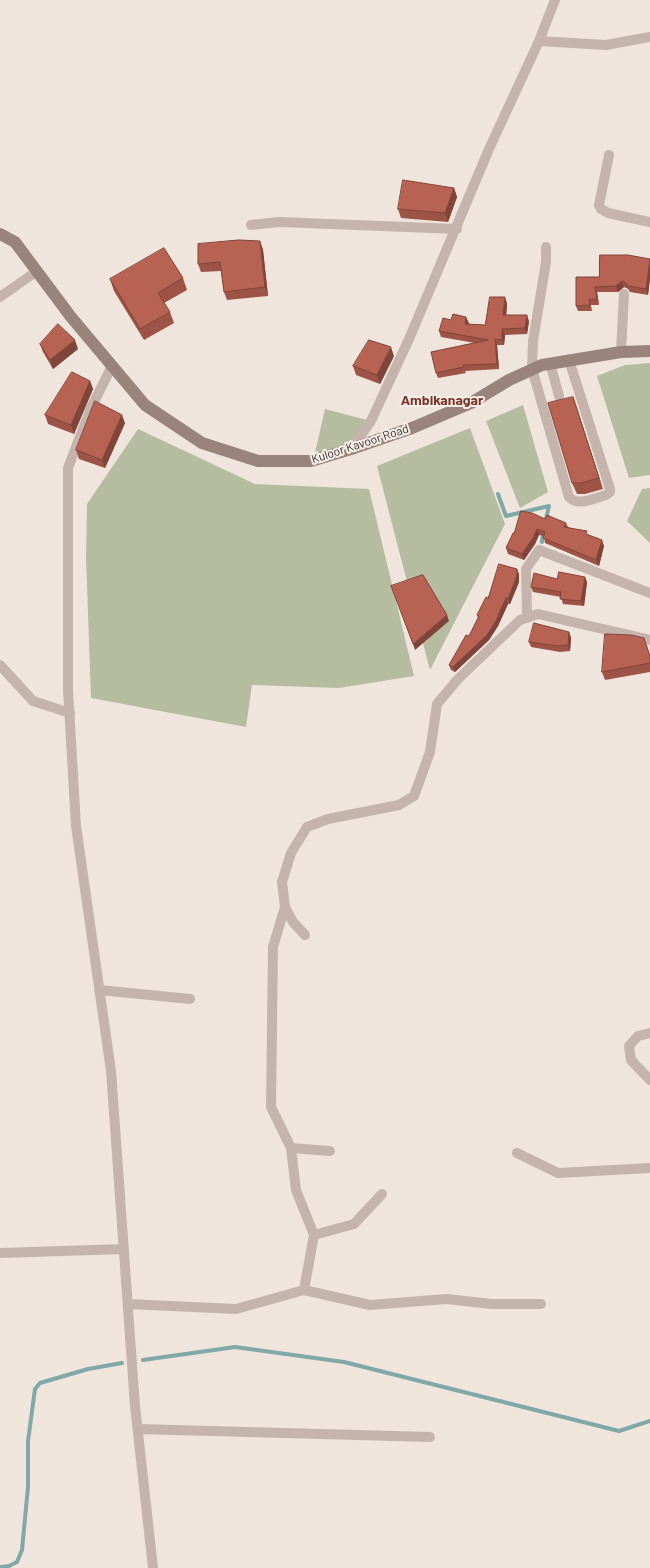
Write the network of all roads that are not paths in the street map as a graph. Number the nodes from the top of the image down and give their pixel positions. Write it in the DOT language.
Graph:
graph roads {
  1 [pos="555,0"];
  2 [pos="650,37"];
  3 [pos="538,41"];
  4 [pos="609,155"];
  5 [pos="650,222"];
  6 [pos="251,225"];
  7 [pos="457,229"];
  8 [pos="0,234"];
  9 [pos="546,247"];
  10 [pos="37,272"];
  11 [pos="624,294"];
  12 [pos="0,297"];
  13 [pos="650,351"];
  14 [pos="621,352"];
  15 [pos="569,360"];
  16 [pos="550,363"];
  17 [pos="112,366"];
  18 [pos="532,369"];
  19 [pos="559,396"];
  20 [pos="352,449"];
  21 [pos="650,593"];
  22 [pos="527,618"];
  23 [pos="650,640"];
  24 [pos="0,665"];
  25 [pos="70,713"];
  26 [pos="286,907"];
  27 [pos="305,935"];
  28 [pos="100,990"];
  29 [pos="190,999"];
  30 [pos="650,1033"];
  31 [pos="650,1080"];
  32 [pos="292,1148"];
  33 [pos="330,1151"];
  34 [pos="517,1153"];
  35 [pos="650,1168"];
  36 [pos="382,1194"];
  37 [pos="314,1235"];
  38 [pos="124,1249"];
  39 [pos="0,1253"];
  40 [pos="304,1290"];
  41 [pos="128,1304"];
  42 [pos="541,1304"];
  43 [pos="138,1429"];
  44 [pos="430,1437"];
  45 [pos="153,1568"];
  1 -- 3 [label="street"];
  2 -- 3 [label="street"];
  3 -- 7 [label="street"];
  4 -- 5 [label="street"];
  6 -- 7 [label="street"];
  7 -- 20 [label="street"];
  8 -- 10 [label="main road, Kuloor Kavoor Road"];
  9 -- 18 [label="street"];
  10 -- 12 [label="street"];
  10 -- 17 [label="main road, Kuloor Kavoor Road"];
  11 -- 14 [label="street"];
  13 -- 14 [label="main road, Kuloor Kavoor Road"];
  14 -- 15 [label="main road, Kuloor Kavoor Road"];
  15 -- 16 [label="main road, Kuloor Kavoor Road"];
  15 -- 18 [label="street"];
  16 -- 18 [label="main road, Kuloor Kavoor Road"];
  16 -- 19 [label="street"];
  17 -- 20 [label="main road, Kuloor Kavoor Road"];
  17 -- 25 [label="street"];
  18 -- 20 [label="main road, Kuloor Kavoor Road"];
  21 -- 22 [label="street"];
  22 -- 23 [label="street"];
  22 -- 26 [label="street"];
  24 -- 25 [label="street"];
  25 -- 28 [label="street"];
  26 -- 27 [label="street"];
  26 -- 32 [label="street"];
  28 -- 29 [label="street"];
  28 -- 38 [label="street"];
  30 -- 31 [label="street"];
  32 -- 33 [label="street"];
  32 -- 37 [label="street"];
  34 -- 35 [label="street"];
  36 -- 37 [label="street"];
  37 -- 40 [label="street"];
  38 -- 39 [label="street"];
  38 -- 41 [label="street"];
  40 -- 41 [label="street"];
  40 -- 42 [label="street"];
  41 -- 43 [label="street"];
  43 -- 44 [label="street"];
  43 -- 45 [label="street"];
}
